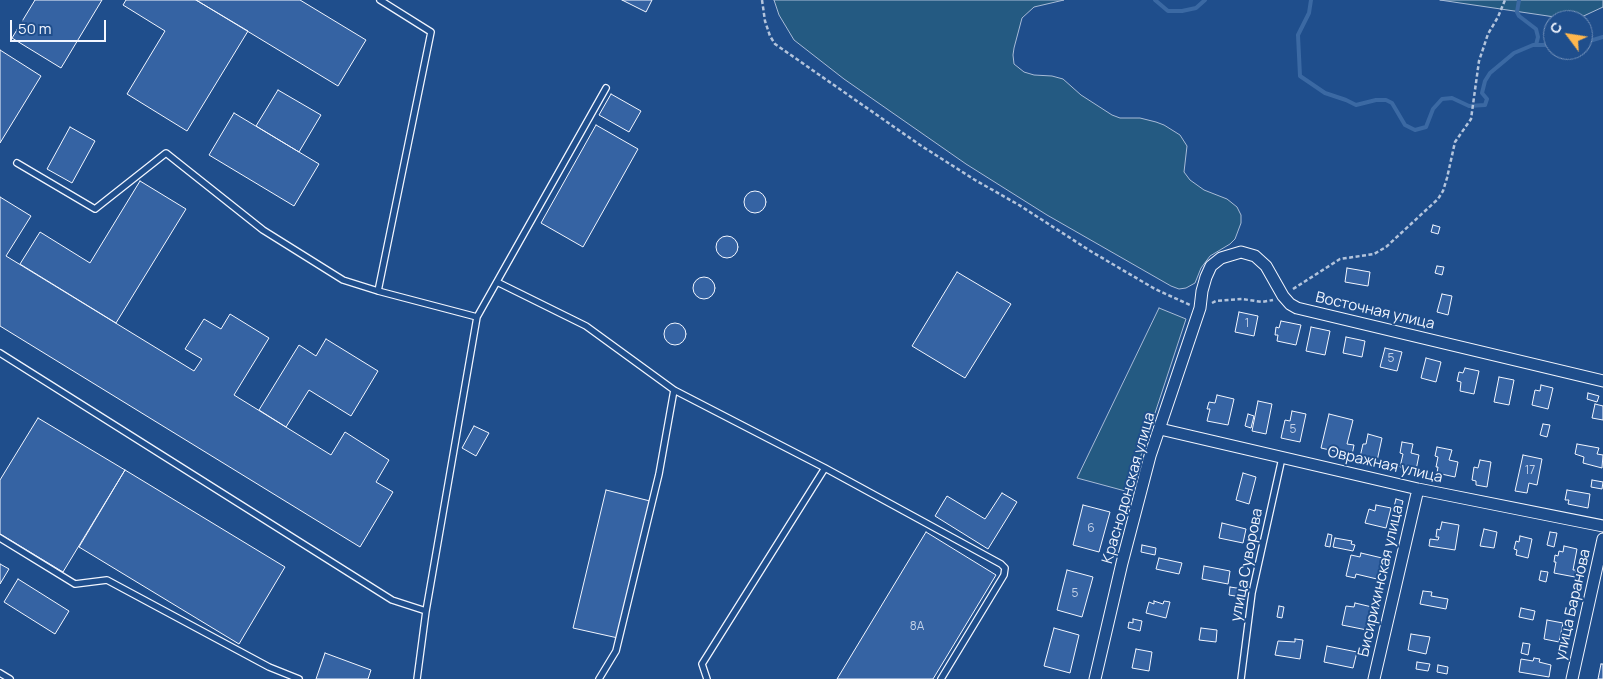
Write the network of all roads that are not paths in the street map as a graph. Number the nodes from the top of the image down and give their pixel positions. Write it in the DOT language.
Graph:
graph roads {
  1 [pos="380,0"];
  2 [pos="606,88"];
  3 [pos="17,163"];
  4 [pos="497,282"];
  5 [pos="378,291"];
  6 [pos="1200,308"];
  7 [pos="477,317"];
  8 [pos="0,353"];
  9 [pos="1603,381"];
  10 [pos="674,390"];
  11 [pos="1160,429"];
  12 [pos="1283,457"];
  13 [pos="825,468"];
  14 [pos="1418,489"];
  15 [pos="1603,526"];
  16 [pos="0,538"];
  17 [pos="1603,538"];
  18 [pos="426,611"];
  19 [pos="0,673"];
  20 [pos="10,679"];
  21 [pos="299,679"];
  22 [pos="417,679"];
  23 [pos="599,679"];
  24 [pos="707,679"];
  25 [pos="941,679"];
  26 [pos="1095,679"];
  27 [pos="1241,679"];
  28 [pos="1374,679"];
  29 [pos="1572,679"];
  1 -- 5 [label="lane"];
  2 -- 4 [label="lane"];
  3 -- 5 [label="lane"];
  4 -- 7 [label="lane"];
  4 -- 10 [label="lane"];
  5 -- 7 [label="lane"];
  6 -- 9 [label="street, Восточная улица"];
  6 -- 11 [label="street, Краснодонская улица"];
  7 -- 18 [label="lane"];
  8 -- 18 [label="lane"];
  10 -- 13 [label="lane"];
  10 -- 23 [label="lane"];
  11 -- 12 [label="street, Овражная улица"];
  11 -- 26 [label="street, Краснодонская улица"];
  12 -- 14 [label="street, Овражная улица"];
  12 -- 27 [label="lane, улица Суворова"];
  13 -- 24 [label="lane"];
  13 -- 25 [label="lane"];
  14 -- 15 [label="street, Овражная улица"];
  14 -- 28 [label="street, Бисирихинская улица"];
  16 -- 21 [label="lane"];
  17 -- 29 [label="street, улица Баранова"];
  18 -- 22 [label="lane"];
  19 -- 20 [label="lane"];
}
